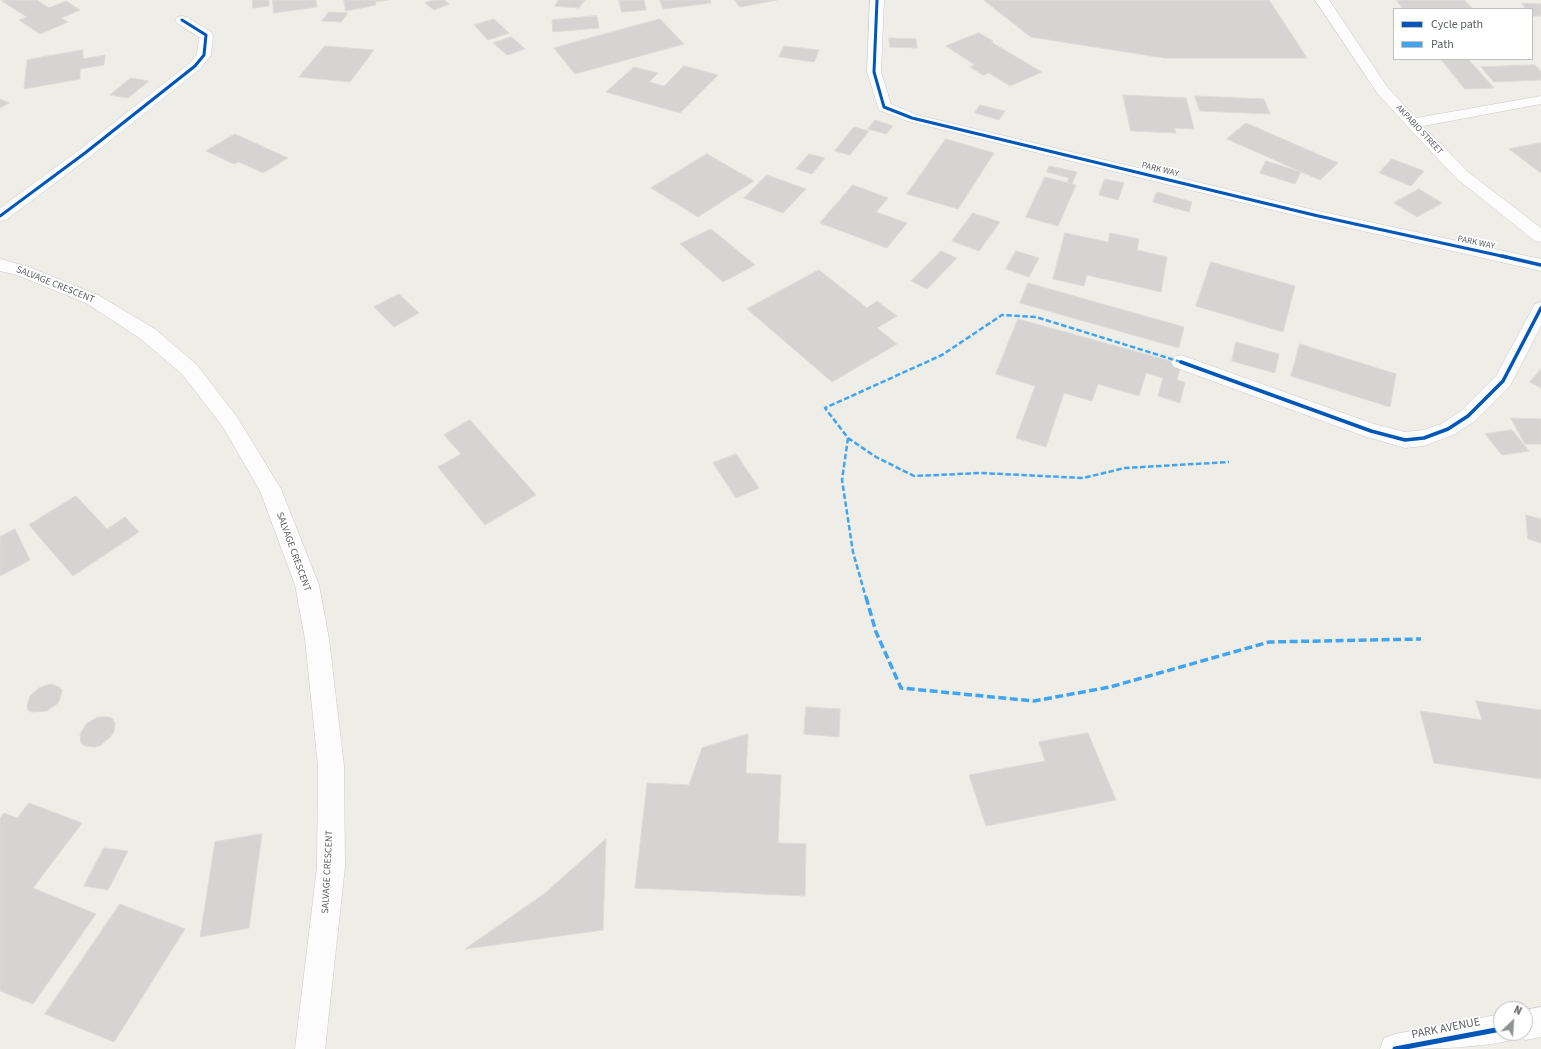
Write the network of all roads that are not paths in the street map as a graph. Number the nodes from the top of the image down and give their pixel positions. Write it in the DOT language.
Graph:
graph roads {
  1 [pos="877,0"];
  2 [pos="1322,0"];
  3 [pos="182,20"];
  4 [pos="1541,100"];
  5 [pos="1412,123"];
  6 [pos="0,216"];
  7 [pos="1541,237"];
  8 [pos="0,265"];
  9 [pos="1541,265"];
  10 [pos="1541,308"];
  11 [pos="1181,362"];
  12 [pos="1493,1031"];
  13 [pos="310,1049"];
  14 [pos="1395,1049"];
  1 -- 9 [label="street, PARK WAY"];
  2 -- 5 [label="street, AKPABIO STREET"];
  3 -- 6 [label="street"];
  4 -- 5 [label="street"];
  5 -- 7 [label="street, AKPABIO STREET"];
  8 -- 13 [label="street, SALVAGE CRESCENT"];
  10 -- 11 [label="street"];
  12 -- 14 [label="street, PARK AVENUE"];
}
